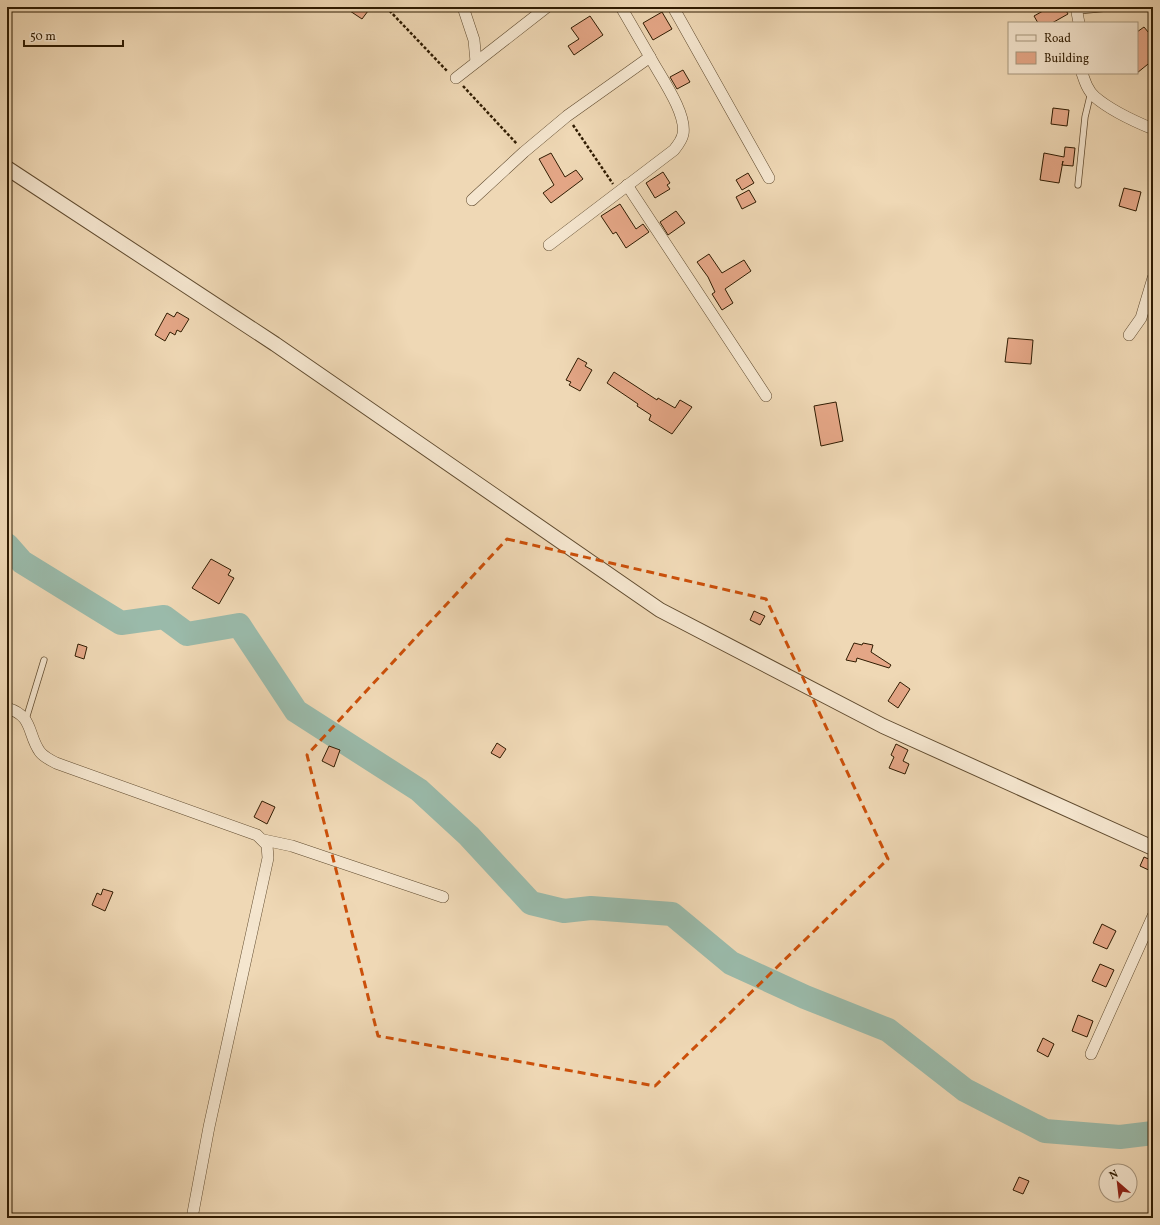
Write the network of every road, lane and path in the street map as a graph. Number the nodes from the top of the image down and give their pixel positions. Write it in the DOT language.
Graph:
graph roads {
  1 [pos="463,7"];
  2 [pos="547,7"];
  3 [pos="621,7"];
  4 [pos="672,7"];
  5 [pos="1118,7"];
  6 [pos="1077,9"];
  7 [pos="1079,22"];
  8 [pos="650,57"];
  9 [pos="476,62"];
  10 [pos="1082,74"];
  11 [pos="456,78"];
  12 [pos="1091,92"];
  13 [pos="567,116"];
  14 [pos="1153,129"];
  15 [pos="7,168"];
  16 [pos="769,178"];
  17 [pos="1078,185"];
  18 [pos="622,188"];
  19 [pos="472,200"];
  20 [pos="549,245"];
  21 [pos="1153,278"];
  22 [pos="1129,335"];
  23 [pos="766,396"];
  24 [pos="44,660"];
  25 [pos="7,708"];
  26 [pos="26,719"];
  27 [pos="264,840"];
  28 [pos="1153,848"];
  29 [pos="443,897"];
  30 [pos="1153,916"];
  31 [pos="1091,1054"];
  32 [pos="192,1218"];
  1 -- 9 [label="street"];
  2 -- 9 [label="street"];
  3 -- 8 [label="street"];
  4 -- 16 [label="street"];
  5 -- 6 [label="lane"];
  6 -- 7 [label="street"];
  8 -- 13 [label="street"];
  8 -- 18 [label="street"];
  9 -- 11 [label="street"];
  10 -- 12 [label="street"];
  12 -- 14 [label="street"];
  12 -- 17 [label="lane"];
  13 -- 18 [label="path"];
  13 -- 19 [label="street"];
  15 -- 28 [label="street"];
  18 -- 20 [label="street"];
  18 -- 23 [label="street"];
  21 -- 22 [label="street"];
  24 -- 26 [label="lane"];
  25 -- 26 [label="street"];
  26 -- 27 [label="street"];
  27 -- 29 [label="street"];
  27 -- 32 [label="street"];
  30 -- 31 [label="street"];
}
